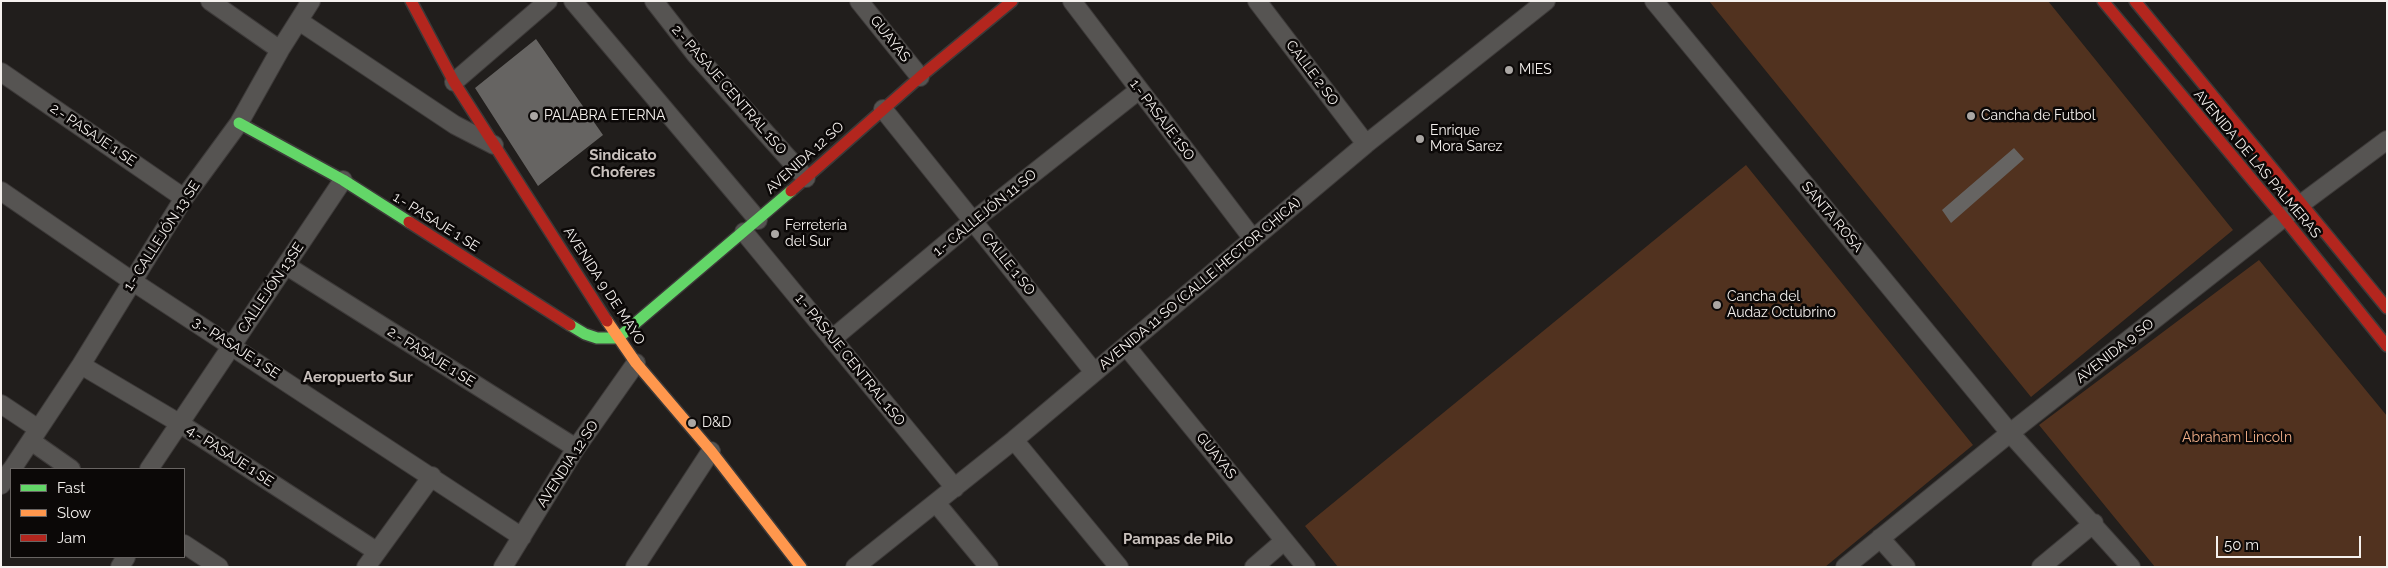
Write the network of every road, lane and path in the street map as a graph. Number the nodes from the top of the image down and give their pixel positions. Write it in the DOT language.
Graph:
graph roads {
  1 [pos="210,1"];
  2 [pos="311,1"];
  3 [pos="411,1"];
  4 [pos="548,1"];
  5 [pos="573,1"];
  6 [pos="654,1"];
  7 [pos="860,1"];
  8 [pos="1012,1"];
  9 [pos="1072,1"];
  10 [pos="1546,1"];
  11 [pos="1654,1"];
  12 [pos="2103,1"];
  13 [pos="2135,1"];
  14 [pos="1261,3"];
  15 [pos="298,21"];
  16 [pos="280,50"];
  17 [pos="1,72"];
  18 [pos="920,77"];
  19 [pos="454,82"];
  20 [pos="1139,90"];
  21 [pos="883,109"];
  22 [pos="239,123"];
  23 [pos="2387,140"];
  24 [pos="1366,144"];
  25 [pos="495,146"];
  26 [pos="806,178"];
  27 [pos="343,180"];
  28 [pos="1,191"];
  29 [pos="184,198"];
  30 [pos="2300,204"];
  31 [pos="2284,218"];
  32 [pos="758,220"];
  33 [pos="974,221"];
  34 [pos="744,232"];
  35 [pos="1253,239"];
  36 [pos="287,266"];
  37 [pos="132,281"];
  38 [pos="2387,308"];
  39 [pos="618,338"];
  40 [pos="832,339"];
  41 [pos="232,345"];
  42 [pos="1126,346"];
  43 [pos="2387,346"];
  44 [pos="636,363"];
  45 [pos="81,365"];
  46 [pos="1094,372"];
  47 [pos="1,404"];
  48 [pos="179,423"];
  49 [pos="2010,433"];
  50 [pos="34,434"];
  51 [pos="1014,440"];
  52 [pos="576,448"];
  53 [pos="711,451"];
  54 [pos="12,468"];
  55 [pos="71,468"];
  56 [pos="150,468"];
  57 [pos="10,472"];
  58 [pos="432,476"];
  59 [pos="1,485"];
  60 [pos="955,488"];
  61 [pos="936,503"];
  62 [pos="2094,523"];
  63 [pos="522,537"];
  64 [pos="1880,538"];
  65 [pos="1284,541"];
  66 [pos="185,545"];
  67 [pos="376,551"];
  68 [pos="214,565"];
  69 [pos="366,567"];
  70 [pos="503,567"];
  71 [pos="635,567"];
  72 [pos="801,567"];
  73 [pos="855,567"];
  74 [pos="990,567"];
  75 [pos="1119,567"];
  76 [pos="1254,567"];
  77 [pos="1306,567"];
  78 [pos="1845,567"];
  79 [pos="1906,567"];
  80 [pos="2041,567"];
  81 [pos="2131,567"];
  1 -- 16 [label="street"];
  2 -- 15 [label="street, 1.- CALLEJÓN 13 SE"];
  3 -- 19 [label="street, AVENIDA 9 DE MAYO"];
  4 -- 19 [label="street"];
  5 -- 32 [label="street"];
  6 -- 26 [label="street, 2.- PASAJE CENTRAL 1SO"];
  7 -- 18 [label="street, GUAYAS"];
  8 -- 18 [label="street, AVENIDA 12 SO"];
  9 -- 20 [label="street, 1.- PASAJE 1SO"];
  10 -- 24 [label="street, AVENIDA 11 SO (CALLE HECTOR CHICA)"];
  11 -- 49 [label="street, SANTA ROSA"];
  12 -- 31 [label="street, AVENIDA DE LAS PALMERAS"];
  13 -- 30 [label="street, AVENIDA DE LAS PALMERAS"];
  14 -- 24 [label="street, CALLE 2 SO"];
  15 -- 16 [label="street, 1.- CALLEJÓN 13 SE"];
  15 -- 25 [label="street"];
  16 -- 22 [label="street, 1.- CALLEJÓN 13 SE"];
  17 -- 29 [label="street, 2.- PASAJE 1 SE"];
  18 -- 21 [label="street, AVENIDA 12 SO"];
  19 -- 25 [label="street, AVENIDA 9 DE MAYO"];
  20 -- 33 [label="street, 1.- CALLEJÓN 11 SO"];
  20 -- 35 [label="street, 1.- PASAJE 1SO"];
  21 -- 26 [label="street, AVENIDA 12 SO"];
  21 -- 33 [label="street, CALLE 1 SO"];
  22 -- 27 [label="street, 1.- PASAJE 1 SE"];
  22 -- 29 [label="street, 1.- CALLEJÓN 13 SE"];
  23 -- 30 [label="street, AVENIDA 9 SO"];
  24 -- 35 [label="street, AVENIDA 11 SO (CALLE HECTOR CHICA)"];
  25 -- 39 [label="street, AVENIDA 9 DE MAYO"];
  26 -- 32 [label="street, AVENIDA 12 SO"];
  27 -- 36 [label="street, CALLEJÓN 13SE"];
  27 -- 39 [label="street, 1.- PASAJE 1 SE"];
  28 -- 37 [label="street, 3.- PASAJE 1 SE"];
  29 -- 37 [label="street, 1.- CALLEJÓN 13 SE"];
  30 -- 31 [label="street, AVENIDA 9 SO"];
  30 -- 38 [label="street, AVENIDA DE LAS PALMERAS"];
  31 -- 43 [label="street, AVENIDA DE LAS PALMERAS"];
  31 -- 49 [label="street, AVENIDA 9 SO"];
  32 -- 34 [label="street, AVENIDA 12 SO"];
  33 -- 40 [label="street, 1.- CALLEJÓN 11 SO"];
  33 -- 46 [label="street, CALLE 1 SO"];
  34 -- 39 [label="street, AVENIDA 12 SO"];
  34 -- 40 [label="street, 1.- PASAJE CENTRAL 1SO"];
  35 -- 42 [label="street, AVENIDA 11 SO (CALLE HECTOR CHICA)"];
  36 -- 41 [label="street, CALLEJÓN 13SE"];
  36 -- 52 [label="street, 2.- PASAJE 1 SE"];
  37 -- 41 [label="street, 3.- PASAJE 1 SE"];
  37 -- 45 [label="street, 1.- CALLEJÓN 13 SE"];
  39 -- 44 [label="street, AVENIDA 9 DE MAYO"];
  40 -- 60 [label="street, 1.- PASAJE CENTRAL 1SO"];
  41 -- 48 [label="street, CALLEJÓN 13SE"];
  41 -- 58 [label="street, 3.- PASAJE 1 SE"];
  42 -- 46 [label="street, AVENIDA 11 SO (CALLE HECTOR CHICA)"];
  42 -- 65 [label="street, GUAYAS"];
  44 -- 52 [label="street, AVENDIA 12 SO"];
  44 -- 53 [label="street, AVENIDA 9 DE MAYO"];
  45 -- 48 [label="street, 4.- PASAJE 1 SE"];
  45 -- 50 [label="street, 1.- CALLEJÓN 13 SE"];
  46 -- 51 [label="street, AVENIDA 11 SO (CALLE HECTOR CHICA)"];
  47 -- 50 [label="street"];
  48 -- 56 [label="street, CALLEJÓN 13SE"];
  48 -- 67 [label="street, 4.- PASAJE 1 SE"];
  49 -- 62 [label="street, SANTA ROSA"];
  49 -- 64 [label="street, AVENIDA 9 SO"];
  50 -- 54 [label="street, 1.- CALLEJÓN 13 SE"];
  50 -- 55 [label="street"];
  51 -- 60 [label="street, AVENIDA 11 SO (CALLE HECTOR CHICA)"];
  51 -- 75 [label="street"];
  52 -- 63 [label="street, AVENDIA 12 SO"];
  53 -- 71 [label="street"];
  53 -- 72 [label="street, AVENIDA 9 DE MAYO"];
  57 -- 59 [label="street, 1.- CALLEJÓN 13 SE"];
  58 -- 63 [label="street, 3.- PASAJE 1 SE"];
  58 -- 67 [label="street"];
  60 -- 61 [label="street, AVENIDA 11 SO (CALLE HECTOR CHICA)"];
  61 -- 73 [label="street, AVENIDA 11 SO (CALLE HECTOR CHICA)"];
  61 -- 74 [label="street"];
  62 -- 80 [label="street"];
  62 -- 81 [label="street, SANTA ROSA"];
  63 -- 70 [label="street, AVENDIA 12 SO"];
  64 -- 78 [label="street, AVENIDA 9 SO"];
  64 -- 79 [label="street"];
  65 -- 76 [label="street"];
  65 -- 77 [label="street, GUAYAS"];
  66 -- 68 [label="street"];
  67 -- 69 [label="street"];
}
